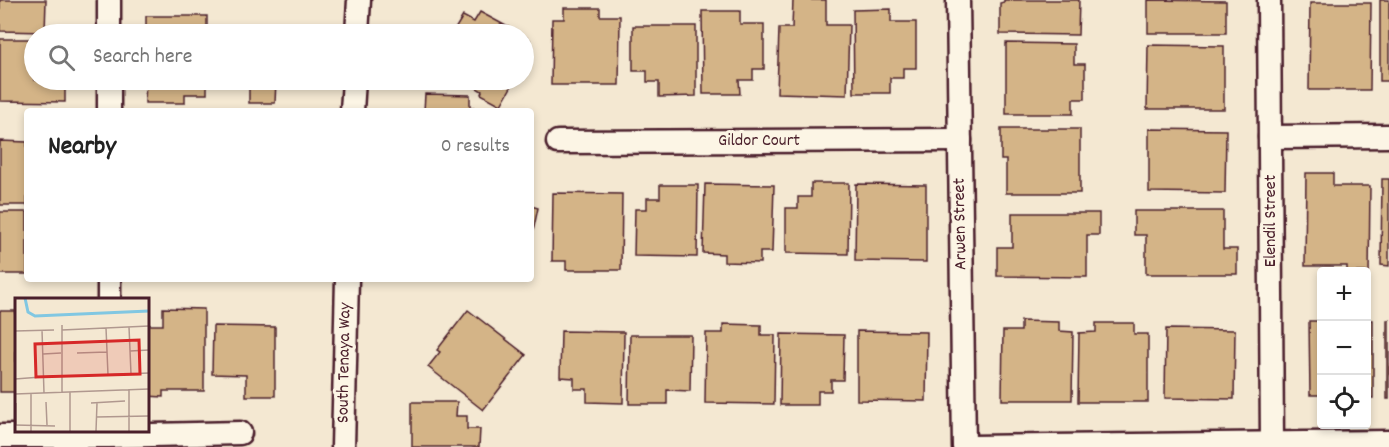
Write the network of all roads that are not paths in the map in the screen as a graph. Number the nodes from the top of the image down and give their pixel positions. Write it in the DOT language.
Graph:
graph roads {
  1 [pos="109,0"];
  2 [pos="359,0"];
  3 [pos="958,0"];
  4 [pos="1269,0"];
  5 [pos="109,24"];
  6 [pos="358,24"];
  7 [pos="109,90"];
  8 [pos="353,90"];
  9 [pos="109,108"];
  10 [pos="352,108"];
  11 [pos="1389,136"];
  12 [pos="1270,137"];
  13 [pos="960,140"];
  14 [pos="558,142"];
  15 [pos="109,282"];
  16 [pos="347,282"];
  17 [pos="109,298"];
  18 [pos="240,433"];
  19 [pos="0,436"];
  20 [pos="107,440"];
  21 [pos="1389,442"];
  22 [pos="1272,443"];
  23 [pos="343,447"];
  24 [pos="964,447"];
  25 [pos="973,447"];
  1 -- 5 [label="street"];
  2 -- 6 [label="street"];
  3 -- 13 [label="street, Arwen Street"];
  4 -- 12 [label="street, Elendil Street"];
  7 -- 9 [label="street"];
  8 -- 10 [label="street"];
  11 -- 12 [label="street"];
  12 -- 22 [label="street, Elendil Street"];
  13 -- 14 [label="street, Gildor Court"];
  13 -- 24 [label="street, Arwen Street"];
  15 -- 17 [label="street"];
  16 -- 23 [label="street, South Tenaya Way"];
  18 -- 20 [label="street"];
  19 -- 20 [label="street"];
  21 -- 22 [label="street"];
  22 -- 25 [label="street"];
}
